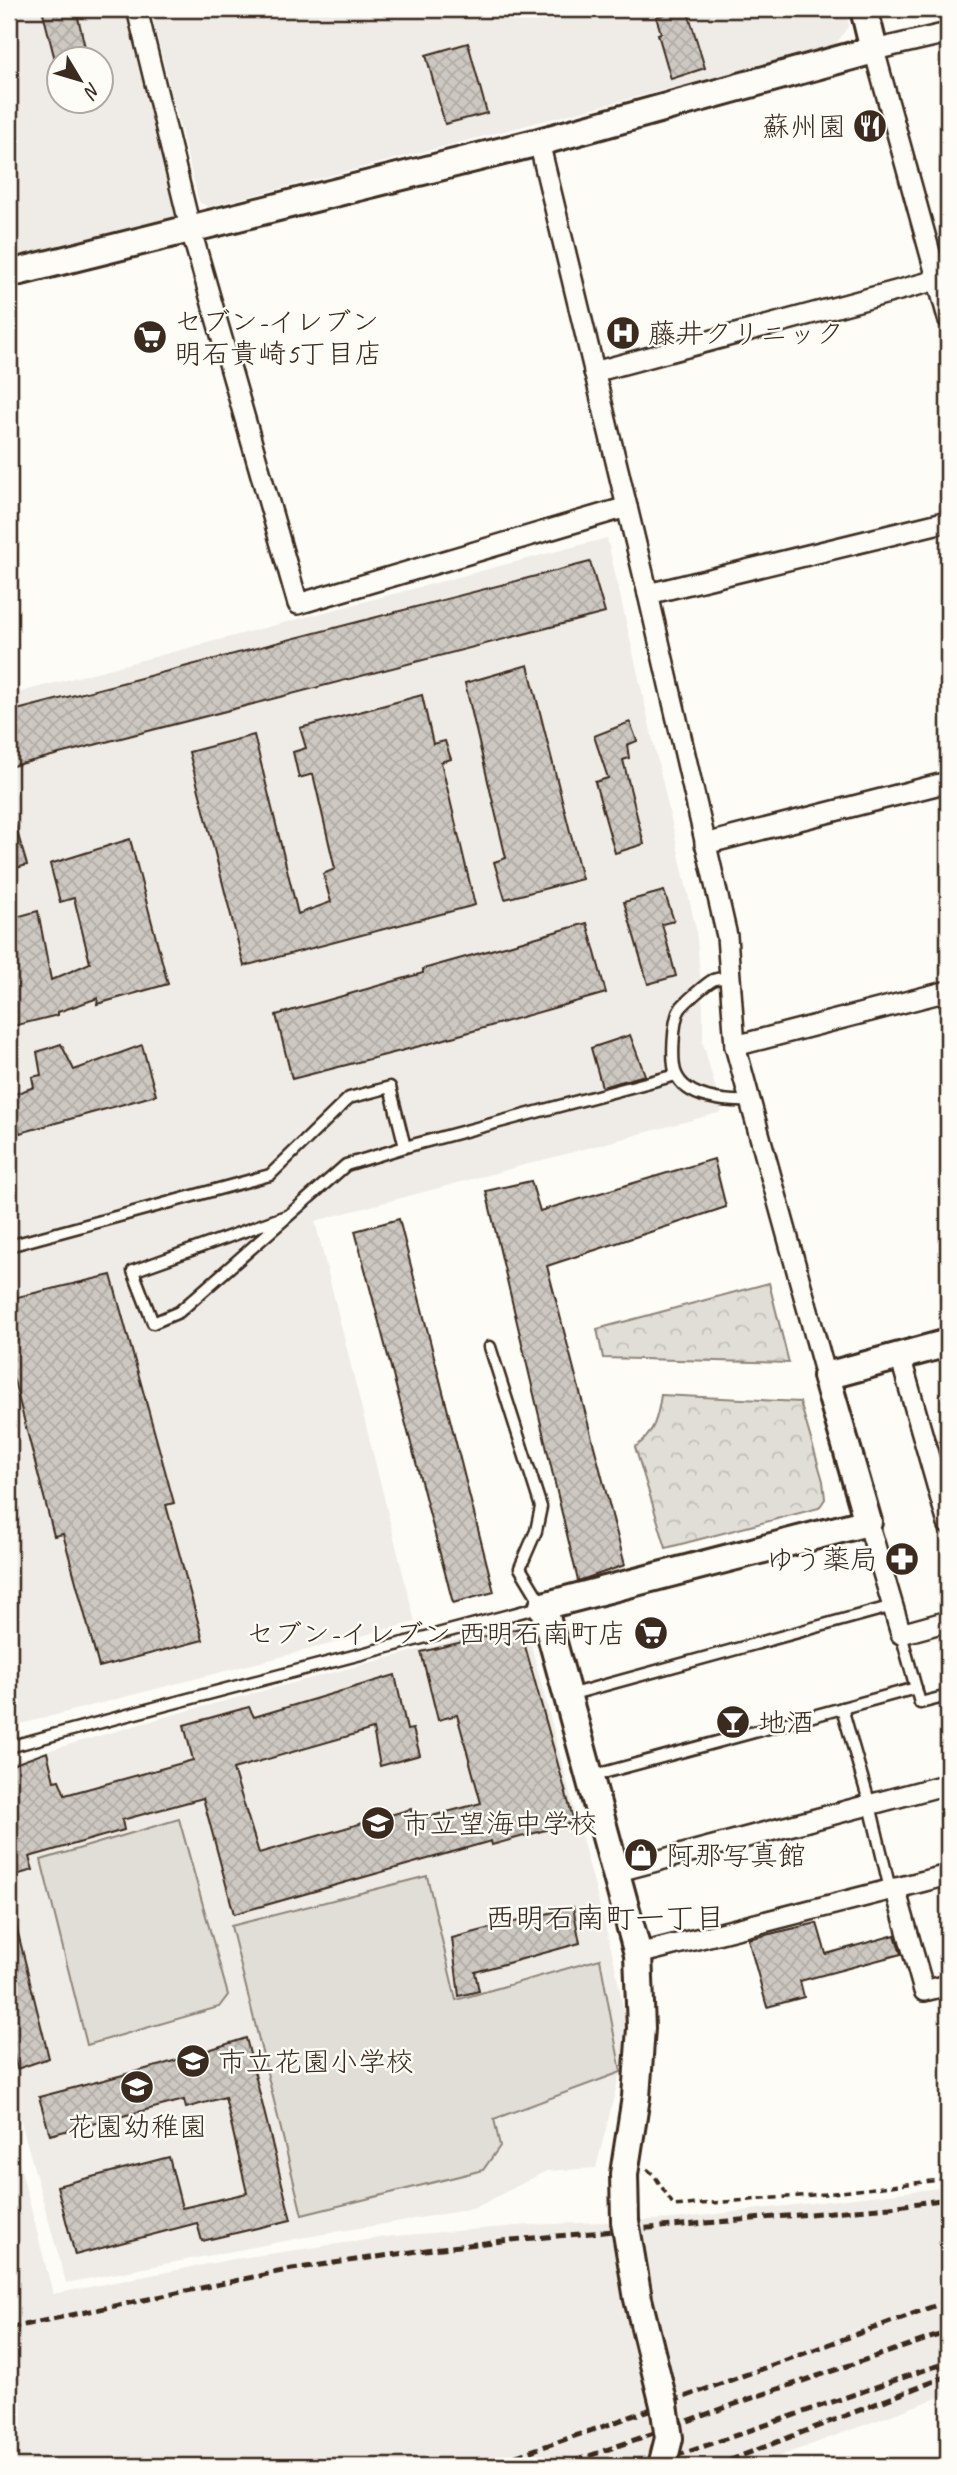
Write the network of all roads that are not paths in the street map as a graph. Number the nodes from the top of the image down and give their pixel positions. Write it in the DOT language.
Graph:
graph roads {
  1 [pos="137,9"];
  2 [pos="864,9"];
  3 [pos="948,33"];
  4 [pos="874,50"];
  5 [pos="539,142"];
  6 [pos="190,227"];
  7 [pos="9,274"];
  8 [pos="943,278"];
  9 [pos="948,318"];
  10 [pos="594,372"];
  11 [pos="627,508"];
  12 [pos="948,521"];
  13 [pos="648,594"];
  14 [pos="948,782"];
  15 [pos="705,844"];
  16 [pos="729,977"];
  17 [pos="948,991"];
  18 [pos="735,1046"];
  19 [pos="677,1075"];
  20 [pos="750,1101"];
  21 [pos="405,1147"];
  22 [pos="289,1215"];
  23 [pos="9,1246"];
  24 [pos="948,1343"];
  25 [pos="490,1347"];
  26 [pos="900,1356"];
  27 [pos="826,1376"];
  28 [pos="868,1522"];
  29 [pos="948,1524"];
  30 [pos="543,1606"];
  31 [pos="892,1606"];
  32 [pos="948,1622"];
  33 [pos="901,1634"];
  34 [pos="916,1688"];
  35 [pos="567,1695"];
  36 [pos="948,1696"];
  37 [pos="842,1708"];
  38 [pos="9,1747"];
  39 [pos="588,1777"];
  40 [pos="948,1784"];
  41 [pos="870,1805"];
  42 [pos="615,1872"];
  43 [pos="948,1875"];
  44 [pos="893,1889"];
  45 [pos="638,1954"];
  46 [pos="948,1985"];
  47 [pos="662,2466"];
  1 -- 6 [label="street"];
  2 -- 4 [label="street"];
  3 -- 4 [label="street"];
  4 -- 5 [label="street"];
  4 -- 8 [label="street"];
  5 -- 6 [label="street"];
  5 -- 10 [label="street"];
  6 -- 7 [label="street"];
  6 -- 11 [label="street"];
  8 -- 9 [label="street"];
  8 -- 10 [label="street"];
  10 -- 11 [label="street"];
  11 -- 13 [label="street"];
  12 -- 13 [label="street"];
  13 -- 15 [label="street"];
  14 -- 15 [label="street"];
  15 -- 16 [label="street"];
  16 -- 18 [label="street"];
  16 -- 19 [label="lane"];
  17 -- 18 [label="street"];
  18 -- 20 [label="street"];
  19 -- 20 [label="lane"];
  19 -- 21 [label="lane"];
  20 -- 27 [label="street"];
  21 -- 22 [label="lane"];
  21 -- 23 [label="lane"];
  22 -- 22 [label="lane"];
  24 -- 26 [label="street"];
  25 -- 30 [label="lane"];
  26 -- 27 [label="street"];
  26 -- 29 [label="street"];
  27 -- 28 [label="street"];
  28 -- 30 [label="street"];
  28 -- 31 [label="street"];
  30 -- 35 [label="street"];
  30 -- 38 [label="lane"];
  31 -- 33 [label="street"];
  31 -- 35 [label="lane"];
  32 -- 33 [label="street"];
  33 -- 34 [label="lane"];
  34 -- 36 [label="lane"];
  34 -- 37 [label="lane"];
  35 -- 39 [label="street"];
  37 -- 39 [label="lane"];
  37 -- 41 [label="lane"];
  39 -- 42 [label="street"];
  40 -- 41 [label="street"];
  41 -- 42 [label="street"];
  41 -- 44 [label="lane"];
  42 -- 45 [label="street"];
  43 -- 44 [label="street"];
  44 -- 45 [label="street"];
  44 -- 46 [label="street"];
  45 -- 47 [label="street, bridge"];
}
